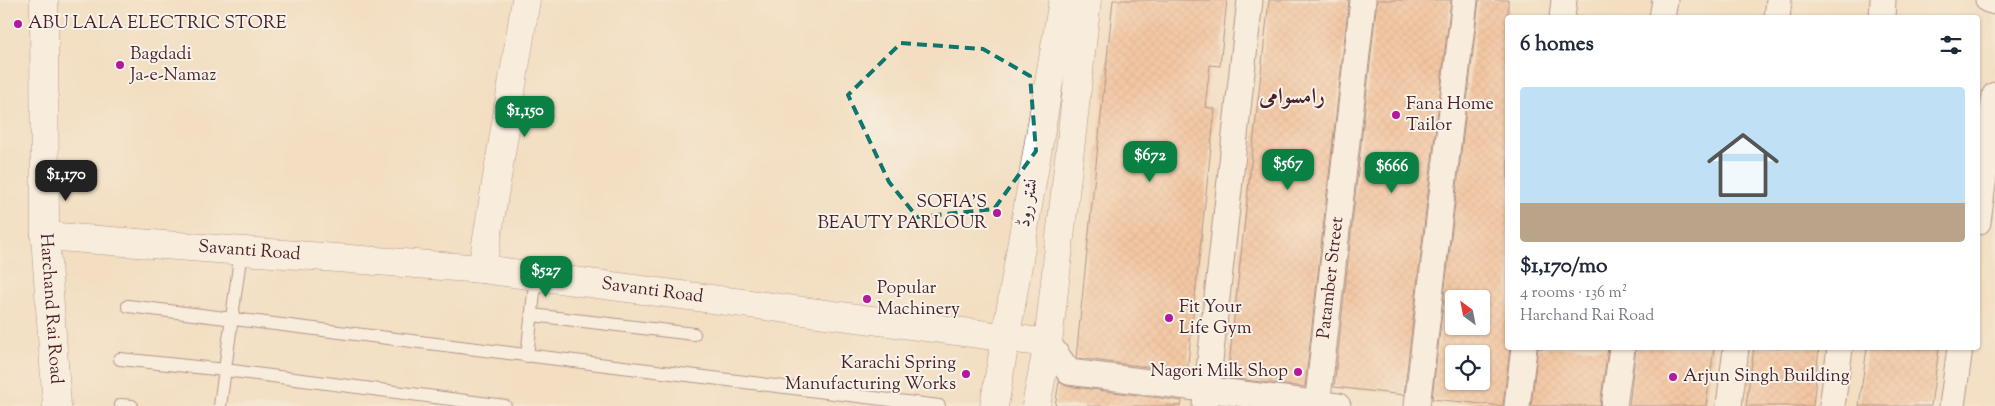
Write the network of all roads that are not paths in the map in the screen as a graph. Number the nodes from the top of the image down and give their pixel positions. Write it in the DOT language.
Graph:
graph roads {
  1 [pos="44,0"];
  2 [pos="526,0"];
  3 [pos="1063,0"];
  4 [pos="1087,0"];
  5 [pos="1250,0"];
  6 [pos="1364,0"];
  7 [pos="1465,0"];
  8 [pos="1564,0"];
  9 [pos="1665,0"];
  10 [pos="1779,0"];
  11 [pos="1883,0"];
  12 [pos="1988,0"];
  13 [pos="1995,2"];
  14 [pos="1562,15"];
  15 [pos="1662,15"];
  16 [pos="1777,15"];
  17 [pos="1882,15"];
  18 [pos="1980,91"];
  19 [pos="1995,95"];
  20 [pos="1980,207"];
  21 [pos="45,236"];
  22 [pos="241,251"];
  23 [pos="482,268"];
  24 [pos="536,275"];
  25 [pos="128,306"];
  26 [pos="532,315"];
  27 [pos="232,318"];
  28 [pos="694,334"];
  29 [pos="1006,337"];
  30 [pos="1048,343"];
  31 [pos="1524,350"];
  32 [pos="1622,350"];
  33 [pos="1736,350"];
  34 [pos="1840,350"];
  35 [pos="1960,350"];
  36 [pos="527,356"];
  37 [pos="120,359"];
  38 [pos="225,370"];
  39 [pos="1206,398"];
  40 [pos="1324,405"];
  41 [pos="57,406"];
  42 [pos="220,406"];
  43 [pos="505,406"];
  44 [pos="939,406"];
  45 [pos="994,406"];
  46 [pos="1036,406"];
  47 [pos="1418,406"];
  48 [pos="1517,406"];
  49 [pos="1614,406"];
  50 [pos="1729,406"];
  51 [pos="1832,406"];
  52 [pos="1952,406"];
  1 -- 21 [label="street, Harchand Rai Road"];
  2 -- 23 [label="street"];
  3 -- 29 [label="street, نشتر روڈ"];
  4 -- 30 [label="street, نشتر روڈ"];
  5 -- 39 [label="street"];
  6 -- 40 [label="street, Patamber Street"];
  7 -- 47 [label="street"];
  8 -- 14 [label="street"];
  9 -- 15 [label="street"];
  10 -- 16 [label="street"];
  11 -- 17 [label="street"];
  12 -- 13 [label="street"];
  18 -- 19 [label="street"];
  19 -- 20 [label="street"];
  21 -- 22 [label="street, Savanti Road"];
  21 -- 41 [label="street, Harchand Rai Road"];
  22 -- 23 [label="street, Savanti Road"];
  22 -- 27 [label="lane"];
  23 -- 24 [label="street, Savanti Road"];
  24 -- 26 [label="lane"];
  24 -- 29 [label="street, Savanti Road"];
  25 -- 27 [label="lane"];
  26 -- 28 [label="lane"];
  26 -- 36 [label="lane"];
  27 -- 36 [label="lane"];
  27 -- 38 [label="lane"];
  29 -- 30 [label="street, Savanti Road"];
  29 -- 45 [label="street, نشتر روڈ"];
  30 -- 39 [label="street"];
  30 -- 46 [label="street, نشتر روڈ"];
  31 -- 48 [label="street"];
  32 -- 49 [label="street"];
  33 -- 50 [label="street"];
  34 -- 51 [label="street"];
  35 -- 52 [label="street"];
  36 -- 44 [label="lane"];
  37 -- 38 [label="lane"];
  38 -- 42 [label="lane"];
  38 -- 43 [label="lane"];
  39 -- 40 [label="street"];
}
